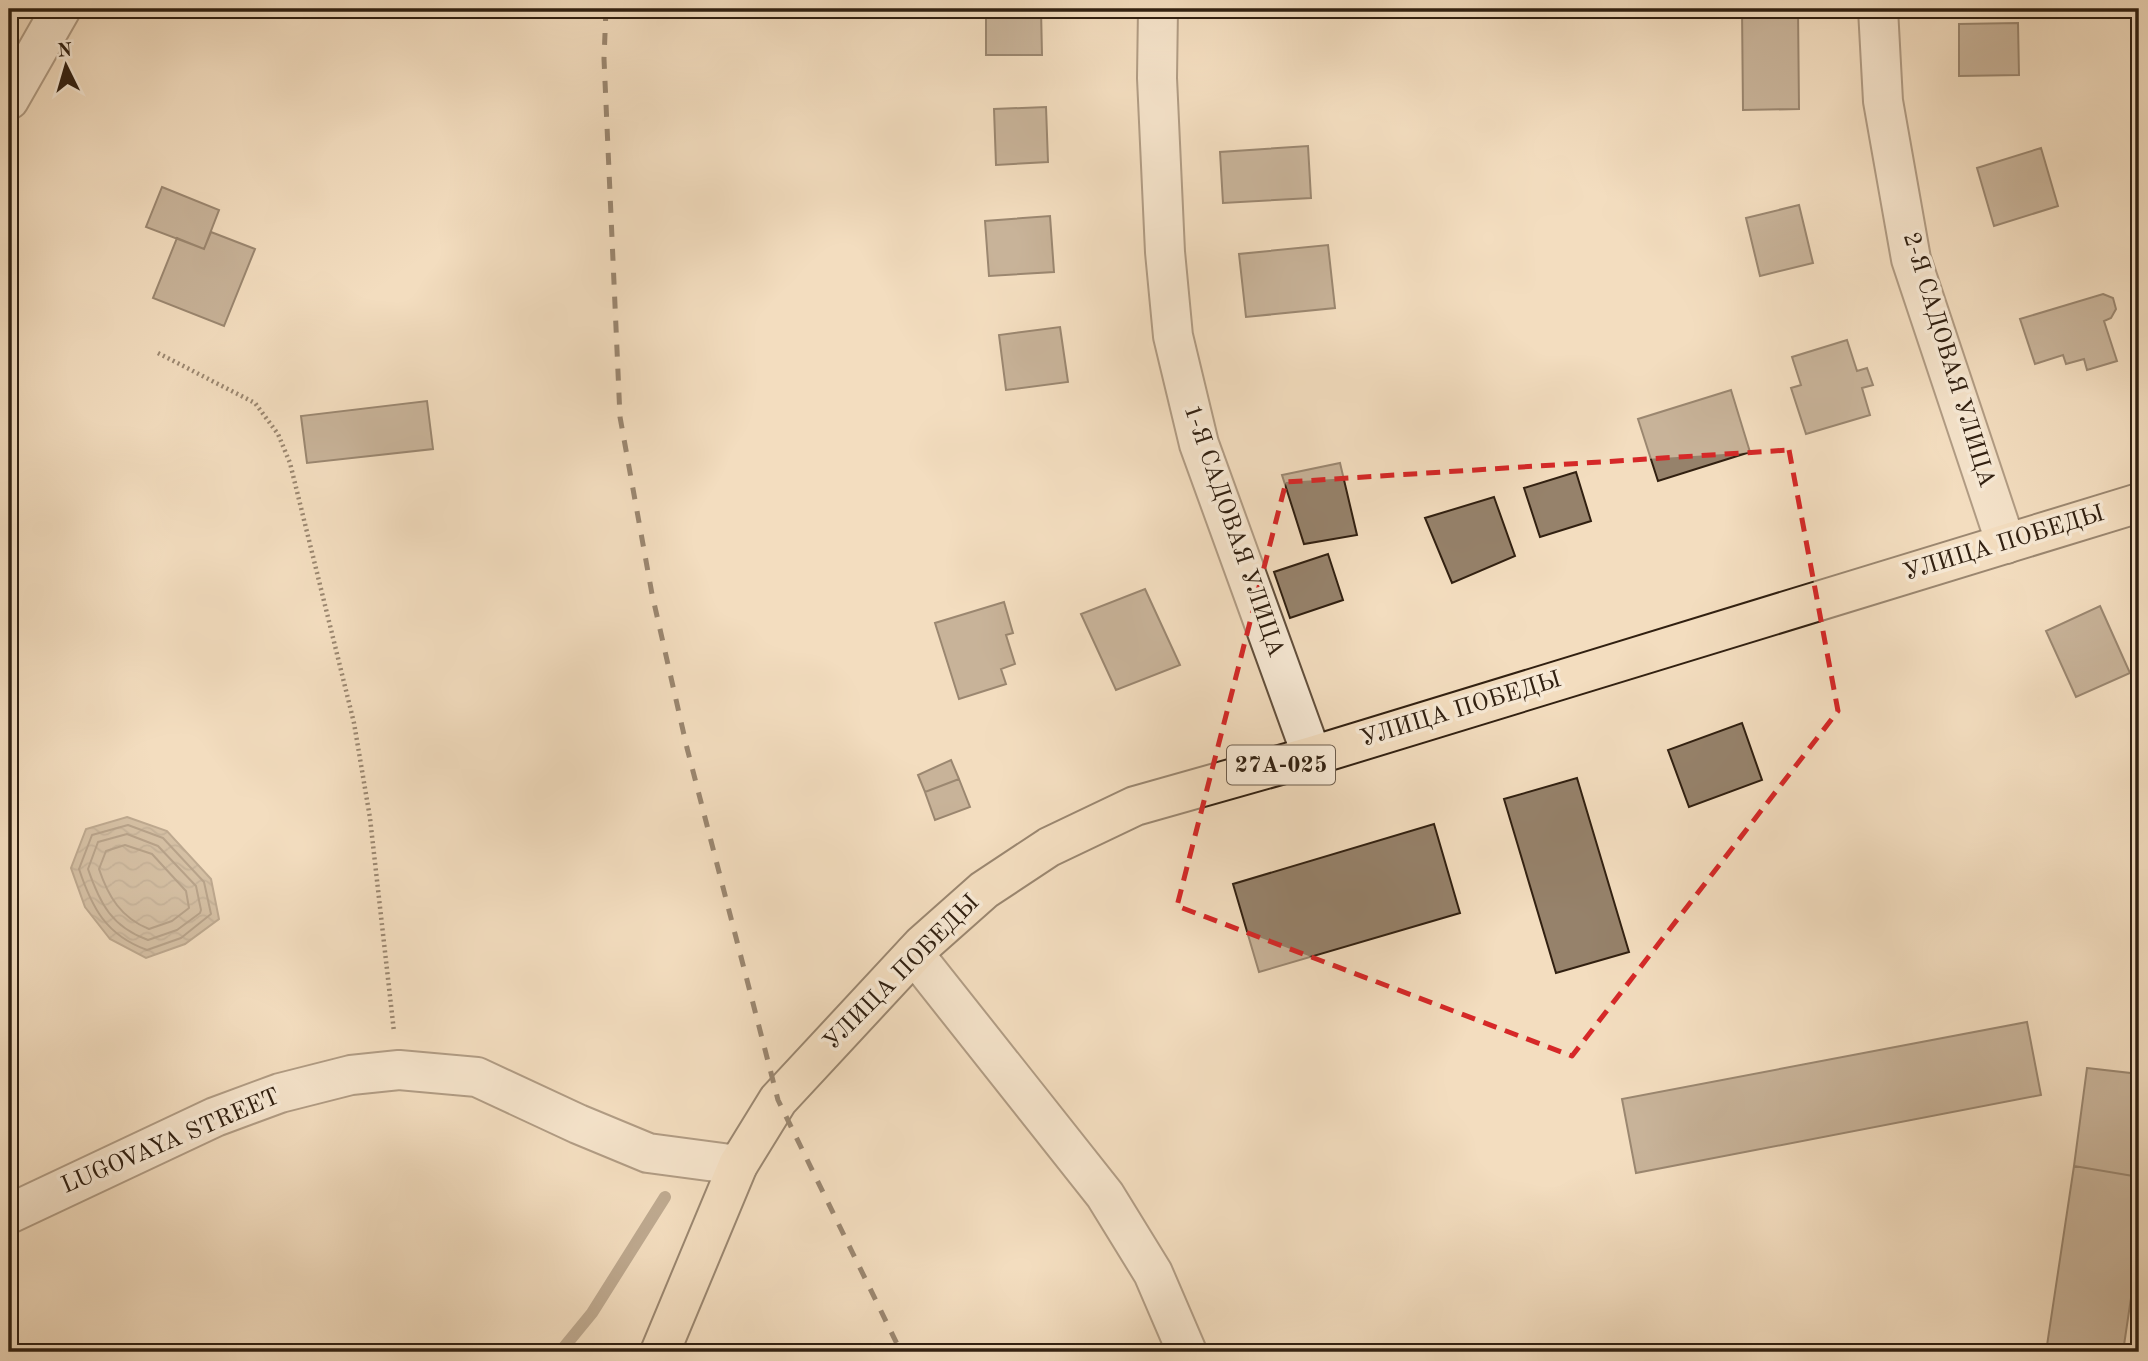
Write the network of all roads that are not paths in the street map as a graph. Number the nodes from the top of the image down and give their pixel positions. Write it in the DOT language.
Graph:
graph roads {
  1 [pos="61,9"];
  2 [pos="1158,9"];
  3 [pos="1878,9"];
  4 [pos="9,100"];
  5 [pos="2139,503"];
  6 [pos="2006,544"];
  7 [pos="1312,756"];
  8 [pos="914,954"];
  9 [pos="738,1165"];
  10 [pos="9,1214"];
  11 [pos="660,1352"];
  12 [pos="1187,1352"];
  1 -- 4 [label="street"];
  2 -- 7 [label="street, 1-Я САДОВАЯ УЛИЦА"];
  3 -- 6 [label="street, 2-Я САДОВАЯ УЛИЦА"];
  5 -- 6 [label="main road, УЛИЦА ПОБЕДЫ / 27А-025"];
  6 -- 7 [label="main road, УЛИЦА ПОБЕДЫ / 27А-025"];
  7 -- 8 [label="main road, УЛИЦА ПОБЕДЫ / 27А-025"];
  8 -- 9 [label="main road, УЛИЦА ПОБЕДЫ / 27А-025"];
  8 -- 12 [label="street"];
  9 -- 10 [label="street, LUGOVAYA STREET"];
  9 -- 11 [label="main road, УЛИЦА ПОБЕДЫ / 27А-025"];
}
